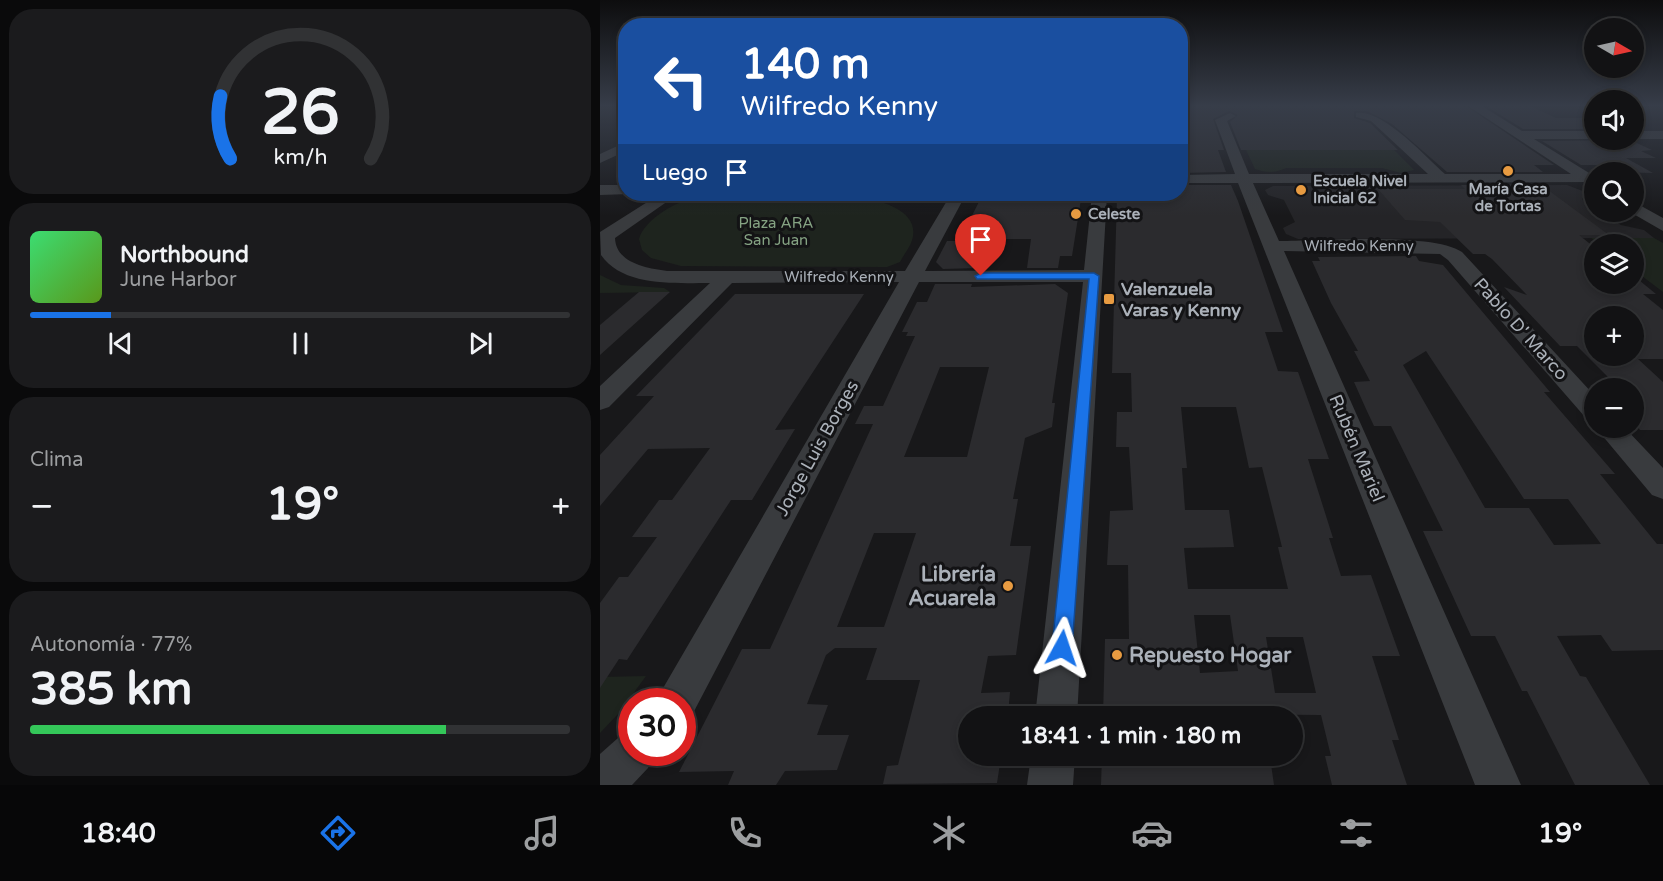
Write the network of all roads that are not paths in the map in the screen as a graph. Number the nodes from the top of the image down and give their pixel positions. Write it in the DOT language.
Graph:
graph roads {
  1 [pos="1230,143"];
  2 [pos="1401,143"];
  3 [pos="1532,143"];
  4 [pos="618,145"];
  5 [pos="600,146"];
  6 [pos="618,149"];
  7 [pos="600,159"];
  8 [pos="1584,176"];
  9 [pos="1441,178"];
  10 [pos="1188,179"];
  11 [pos="1244,179"];
  12 [pos="1584,180"];
  13 [pos="600,190"];
  14 [pos="618,190"];
  15 [pos="659,201"];
  16 [pos="954,201"];
  17 [pos="1099,201"];
  18 [pos="1644,214"];
  19 [pos="1663,226"];
  20 [pos="603,238"];
  21 [pos="1273,246"];
  22 [pos="1445,249"];
  23 [pos="1094,276"];
  24 [pos="912,277"];
  25 [pos="726,278"];
  26 [pos="1584,400"];
  27 [pos="600,401"];
  28 [pos="1618,438"];
  29 [pos="1663,487"];
  30 [pos="684,688"];
  31 [pos="1057,706"];
  32 [pos="620,766"];
  33 [pos="1052,766"];
  34 [pos="600,785"];
  35 [pos="1050,785"];
  36 [pos="1498,785"];
  1 -- 11 [label="street, Rubén Mariel"];
  2 -- 9 [label="street"];
  3 -- 8 [label="street"];
  4 -- 5 [label="street"];
  6 -- 7 [label="street"];
  9 -- 11 [label="street"];
  9 -- 12 [label="street"];
  10 -- 11 [label="street"];
  11 -- 21 [label="street, Rubén Mariel"];
  13 -- 14 [label="street"];
  15 -- 20 [label="street"];
  16 -- 24 [label="street, Jorge Luis Borges"];
  17 -- 23 [label="street"];
  18 -- 19 [label="street"];
  20 -- 25 [label="street, Wilfredo Kenny"];
  21 -- 22 [label="street, Wilfredo Kenny"];
  21 -- 36 [label="street, Rubén Mariel"];
  22 -- 26 [label="street, Pablo D' Marco"];
  23 -- 24 [label="street, Wilfredo Kenny"];
  23 -- 31 [label="street"];
  24 -- 25 [label="street, Wilfredo Kenny"];
  24 -- 30 [label="street, Jorge Luis Borges"];
  25 -- 27 [label="street"];
  28 -- 29 [label="street"];
  32 -- 34 [label="street"];
  33 -- 35 [label="street"];
}
